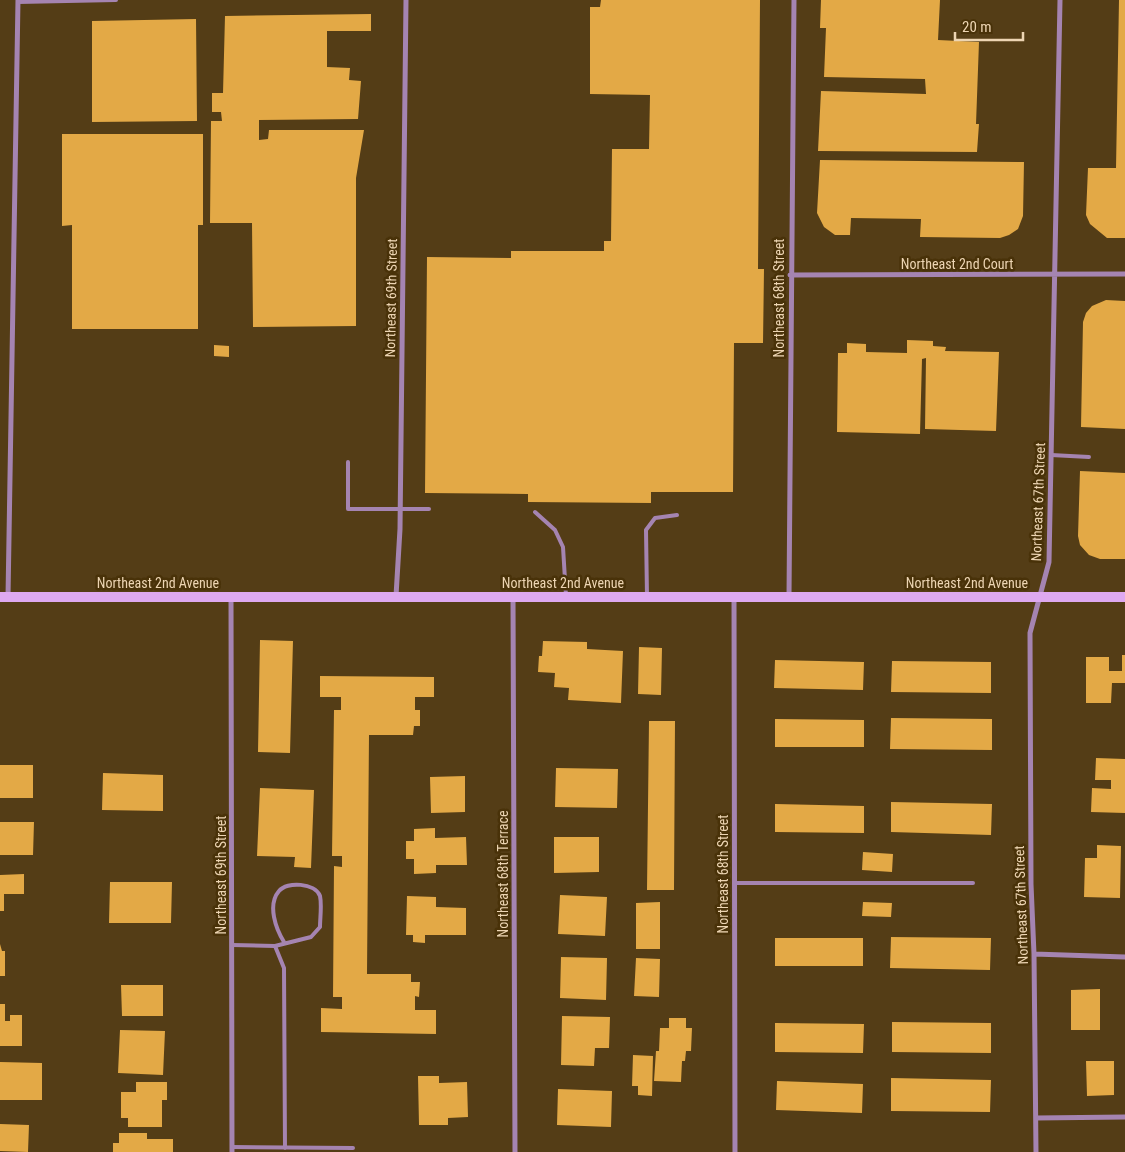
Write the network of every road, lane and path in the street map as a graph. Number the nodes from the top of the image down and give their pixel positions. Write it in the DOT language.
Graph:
graph roads {
  1 [pos="116,0"];
  2 [pos="406,0"];
  3 [pos="794,0"];
  4 [pos="1060,0"];
  5 [pos="18,1"];
  6 [pos="1125,274"];
  7 [pos="790,275"];
  8 [pos="1054,275"];
  9 [pos="1051,455"];
  10 [pos="1090,456"];
  11 [pos="348,462"];
  12 [pos="400,509"];
  13 [pos="429,509"];
  14 [pos="535,512"];
  15 [pos="676,515"];
  16 [pos="396,596"];
  17 [pos="4,597"];
  18 [pos="231,597"];
  19 [pos="513,597"];
  20 [pos="566,597"];
  21 [pos="647,597"];
  22 [pos="734,597"];
  23 [pos="788,597"];
  24 [pos="1040,597"];
  25 [pos="1125,597"];
  26 [pos="973,883"];
  27 [pos="734,884"];
  28 [pos="284,942"];
  29 [pos="232,945"];
  30 [pos="275,946"];
  31 [pos="1034,954"];
  32 [pos="1125,957"];
  33 [pos="1125,1117"];
  34 [pos="1036,1118"];
  35 [pos="285,1148"];
  36 [pos="354,1148"];
  37 [pos="232,1150"];
  38 [pos="515,1152"];
  39 [pos="735,1152"];
  40 [pos="1036,1152"];
  1 -- 5 [label="lane"];
  2 -- 12 [label="street, Northeast 69th Street"];
  3 -- 7 [label="street, Northeast 68th Street"];
  4 -- 8 [label="street, Northeast 67th Street"];
  5 -- 17 [label="street"];
  6 -- 8 [label="street, Northeast 2nd Court"];
  7 -- 8 [label="street, Northeast 2nd Court"];
  7 -- 23 [label="street, Northeast 68th Street"];
  8 -- 9 [label="street, Northeast 67th Street"];
  9 -- 10 [label="lane"];
  9 -- 24 [label="street, Northeast 67th Street"];
  11 -- 12 [label="lane"];
  12 -- 13 [label="lane"];
  12 -- 16 [label="street, Northeast 69th Street"];
  14 -- 20 [label="lane"];
  15 -- 21 [label="lane"];
  16 -- 18 [label="main road, Northeast 2nd Avenue"];
  16 -- 19 [label="main road, Northeast 2nd Avenue"];
  17 -- 18 [label="main road, Northeast 2nd Avenue"];
  18 -- 29 [label="street, Northeast 69th Street"];
  19 -- 20 [label="main road, Northeast 2nd Avenue"];
  19 -- 38 [label="street, Northeast 68th Terrace"];
  20 -- 21 [label="main road, Northeast 2nd Avenue"];
  21 -- 22 [label="main road, Northeast 2nd Avenue"];
  22 -- 23 [label="main road, Northeast 2nd Avenue"];
  22 -- 27 [label="street, Northeast 68th Street"];
  23 -- 24 [label="main road, Northeast 2nd Avenue"];
  24 -- 25 [label="main road, Northeast 2nd Avenue"];
  24 -- 31 [label="street, Northeast 67th Street"];
  26 -- 27 [label="lane"];
  27 -- 39 [label="street, Northeast 68th Street"];
  28 -- 28 [label="lane"];
  28 -- 30 [label="lane"];
  29 -- 30 [label="lane"];
  29 -- 37 [label="street, Northeast 69th Street"];
  30 -- 35 [label="lane"];
  31 -- 32 [label="street"];
  31 -- 34 [label="street, Northeast 67th Street"];
  33 -- 34 [label="street"];
  34 -- 40 [label="street, Northeast 67th Street"];
  35 -- 36 [label="lane"];
  35 -- 37 [label="lane"];
}
